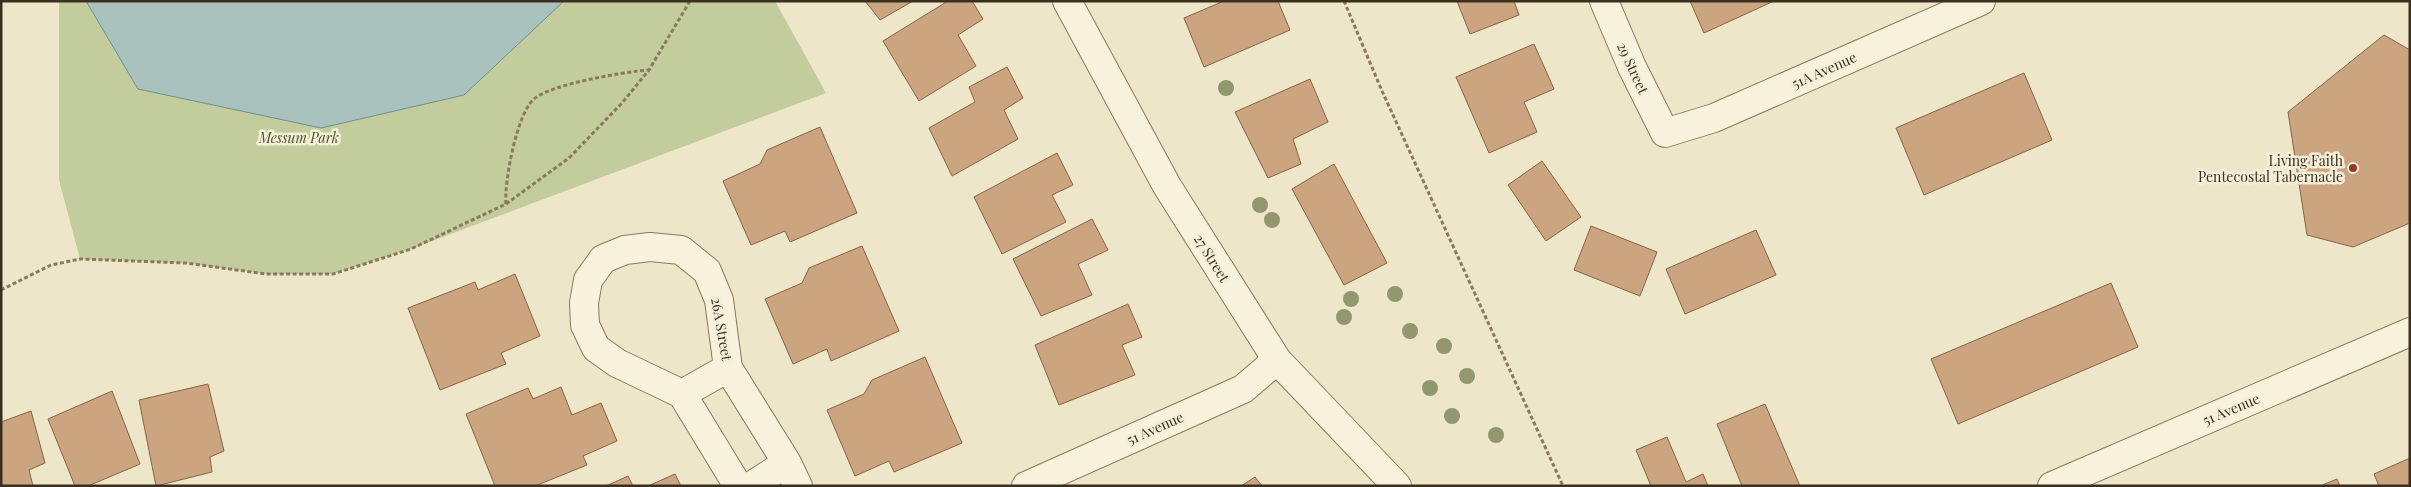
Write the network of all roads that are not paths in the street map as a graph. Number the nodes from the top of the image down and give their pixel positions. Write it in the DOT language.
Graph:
graph roads {
  1 [pos="1067,1"];
  2 [pos="1604,1"];
  3 [pos="1981,1"];
  4 [pos="1665,133"];
  5 [pos="2410,332"];
  6 [pos="1277,360"];
  7 [pos="728,368"];
  8 [pos="682,394"];
  9 [pos="792,474"];
  10 [pos="738,486"];
  11 [pos="751,486"];
  12 [pos="1026,486"];
  13 [pos="1397,486"];
  14 [pos="2052,486"];
  1 -- 6 [label="street, 27 Street"];
  2 -- 4 [label="street, 29 Street"];
  3 -- 4 [label="street, 51A Avenue"];
  5 -- 14 [label="street, 51 Avenue"];
  6 -- 12 [label="street, 51 Avenue"];
  6 -- 13 [label="street, 27 Street"];
  7 -- 8 [label="street"];
  7 -- 8 [label="street, 26A Street"];
  7 -- 9 [label="street, 26A Street"];
  8 -- 10 [label="street"];
  9 -- 11 [label="street"];
}
